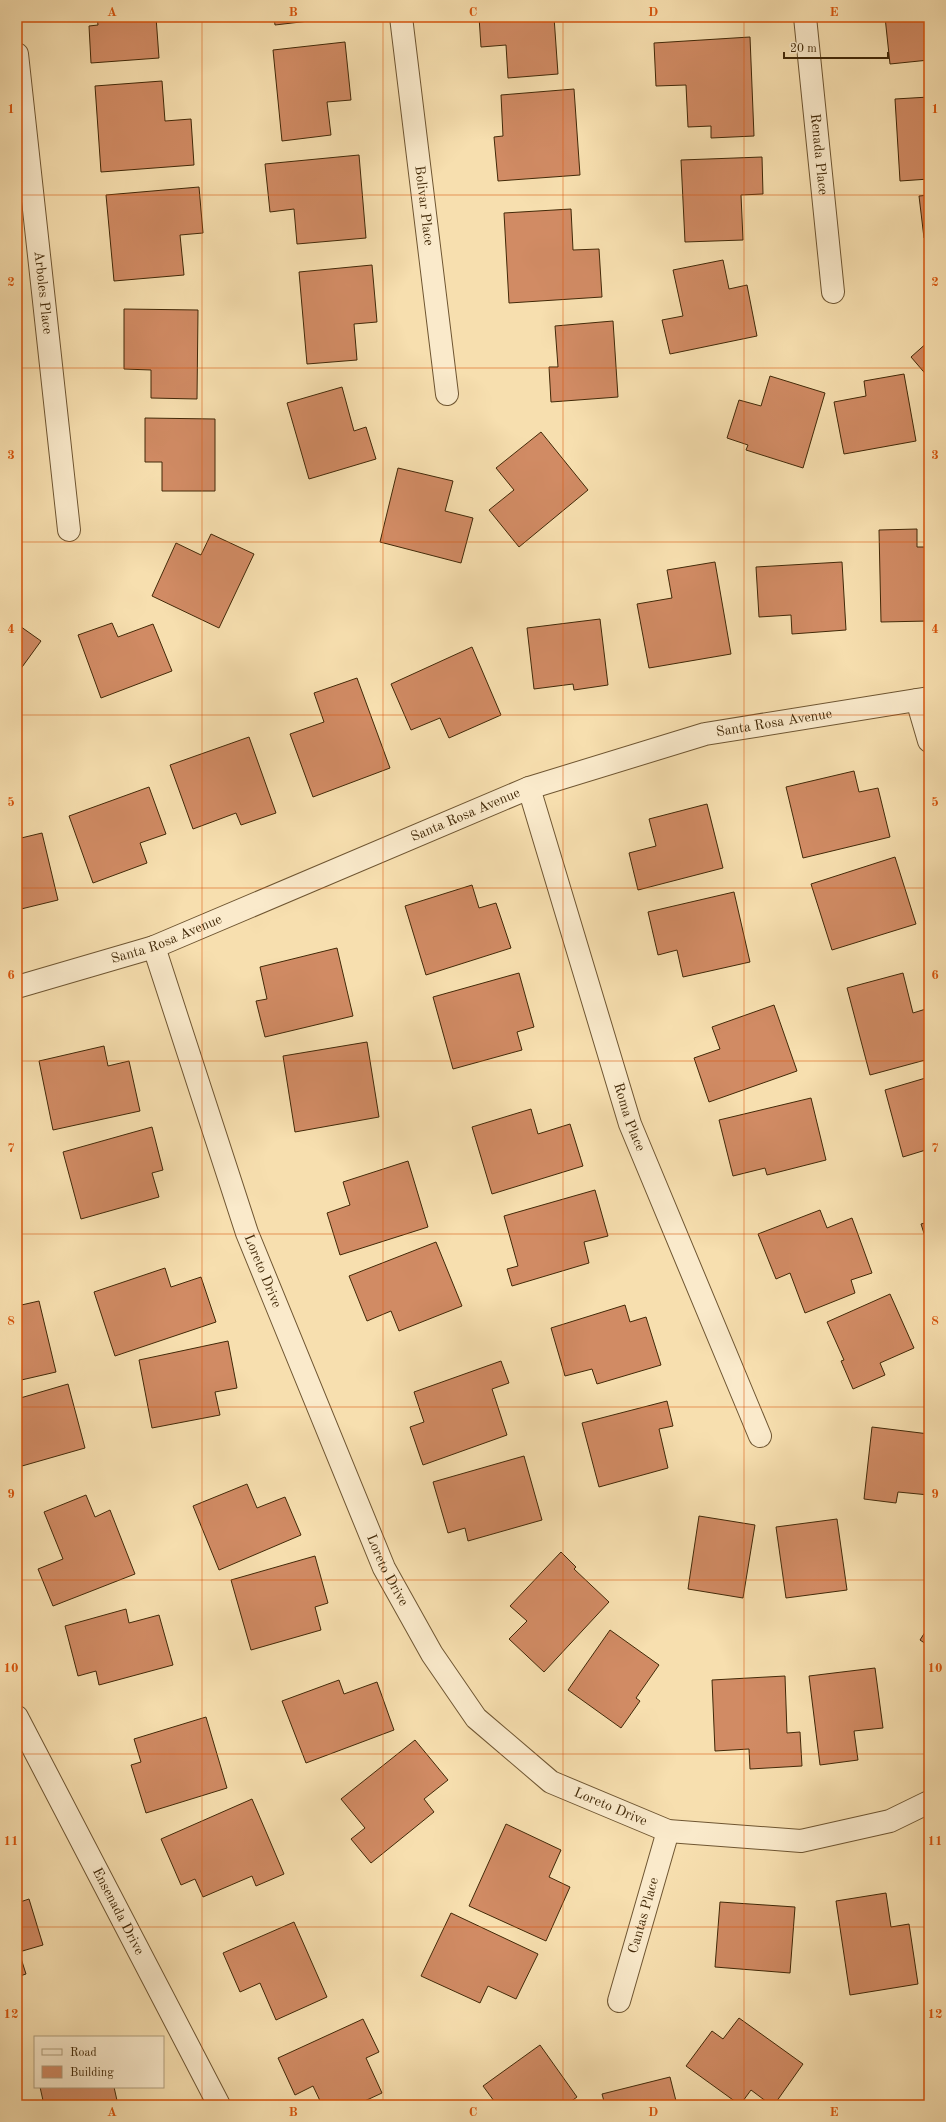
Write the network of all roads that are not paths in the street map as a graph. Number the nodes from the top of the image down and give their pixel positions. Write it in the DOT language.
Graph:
graph roads {
  1 [pos="401,17"];
  2 [pos="805,17"];
  3 [pos="17,54"];
  4 [pos="833,292"];
  5 [pos="447,394"];
  6 [pos="69,530"];
  7 [pos="923,699"];
  8 [pos="929,741"];
  9 [pos="529,788"];
  10 [pos="154,947"];
  11 [pos="17,987"];
  12 [pos="760,1436"];
  13 [pos="17,1717"];
  14 [pos="929,1802"];
  15 [pos="668,1831"];
  16 [pos="619,2000"];
  17 [pos="219,2105"];
  1 -- 5 [label="street, Bolivar Place"];
  2 -- 4 [label="street, Renada Place"];
  3 -- 6 [label="street, Arboles Place"];
  7 -- 8 [label="street"];
  7 -- 9 [label="street, Santa Rosa Avenue"];
  9 -- 10 [label="street, Santa Rosa Avenue"];
  9 -- 12 [label="street, Roma Place"];
  10 -- 11 [label="street, Santa Rosa Avenue"];
  10 -- 15 [label="street, Loreto Drive"];
  13 -- 17 [label="street, Ensenada Drive"];
  14 -- 15 [label="street, Loreto Drive"];
  15 -- 16 [label="street, Cantas Place"];
}
